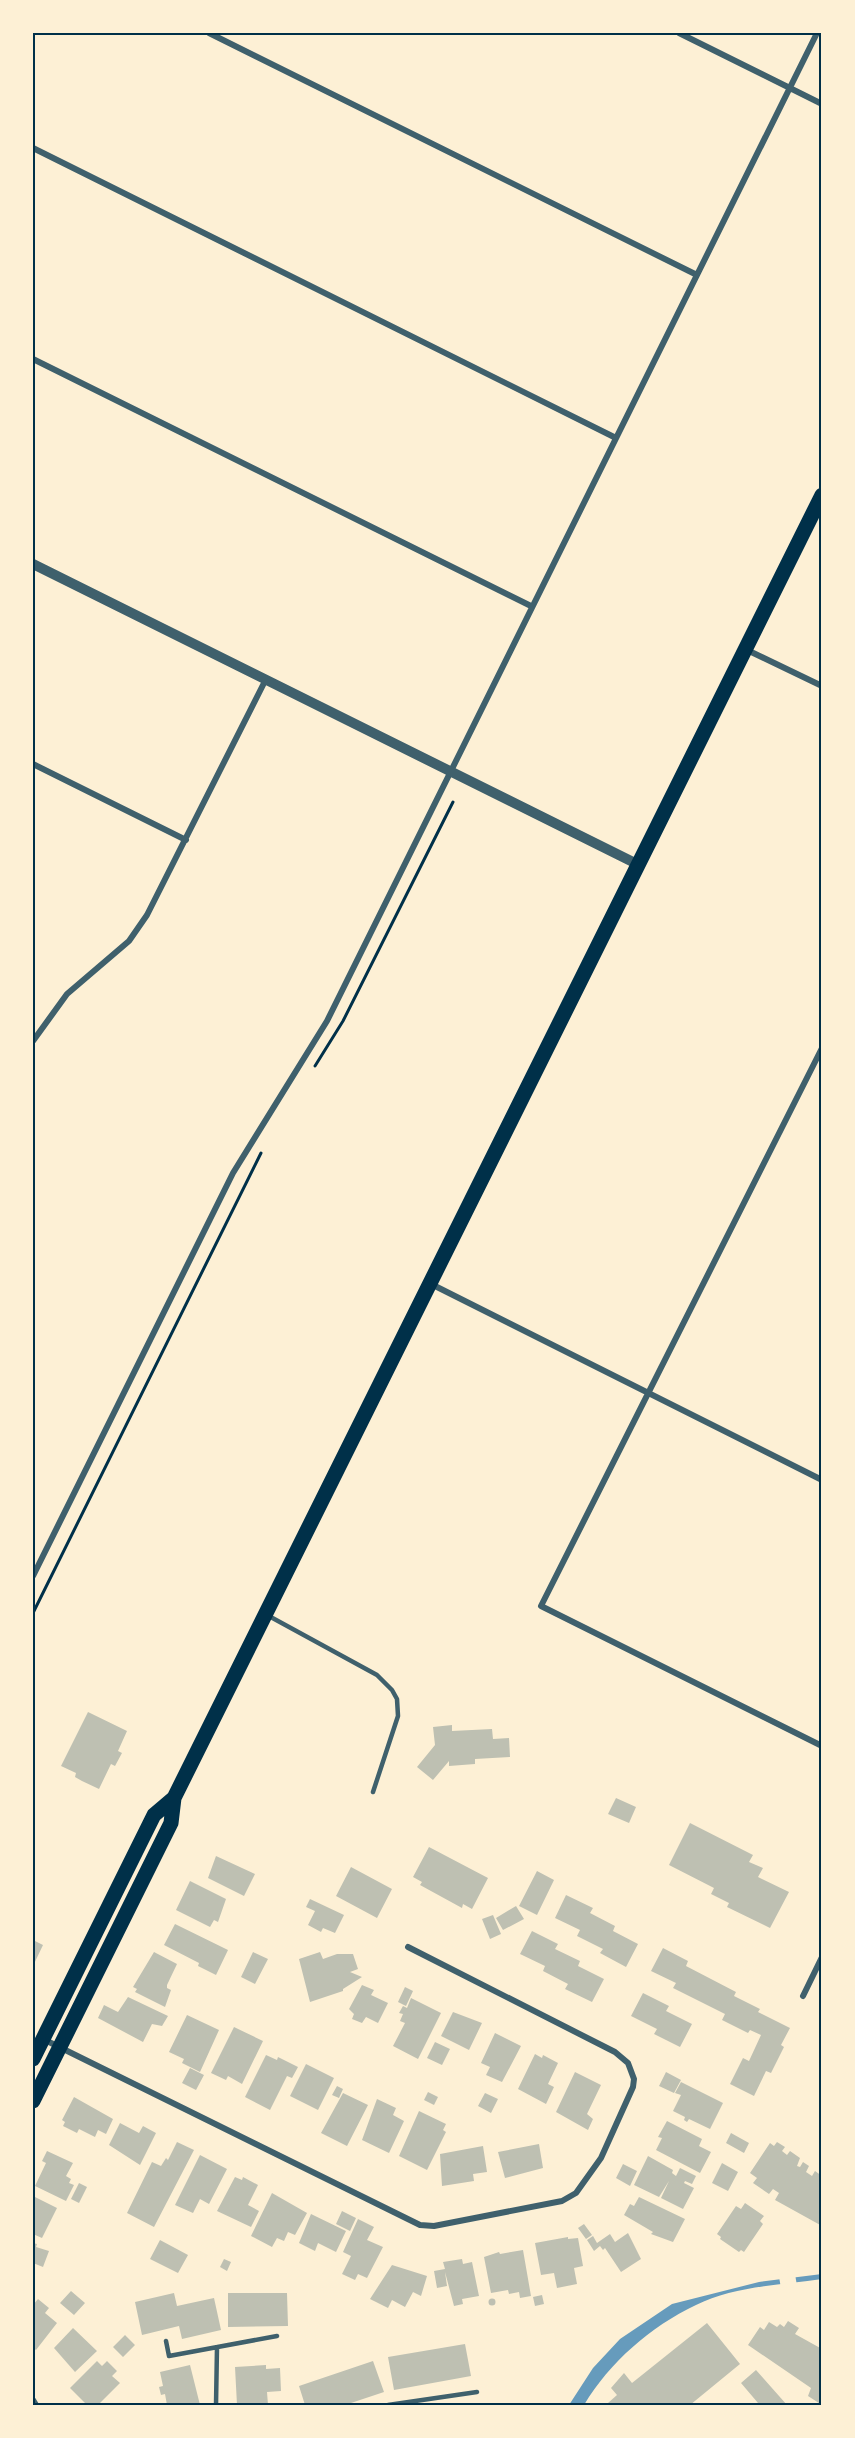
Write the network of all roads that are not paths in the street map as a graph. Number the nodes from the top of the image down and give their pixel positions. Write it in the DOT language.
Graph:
graph roads {
  1 [pos="209,33"];
  2 [pos="679,33"];
  3 [pos="817,33"];
  4 [pos="790,89"];
  5 [pos="822,104"];
  6 [pos="33,148"];
  7 [pos="695,274"];
  8 [pos="33,359"];
  9 [pos="614,437"];
  10 [pos="822,495"];
  11 [pos="33,564"];
  12 [pos="531,606"];
  13 [pos="746,650"];
  14 [pos="265,681"];
  15 [pos="822,686"];
  16 [pos="33,764"];
  17 [pos="450,770"];
  18 [pos="186,840"];
  19 [pos="637,864"];
  20 [pos="33,1041"];
  21 [pos="822,1047"];
  22 [pos="429,1283"];
  23 [pos="650,1394"];
  24 [pos="822,1480"];
  25 [pos="33,1576"];
  26 [pos="265,1614"];
  27 [pos="822,1746"];
  28 [pos="373,1792"];
  29 [pos="174,1798"];
  30 [pos="408,1947"];
  31 [pos="822,1957"];
  32 [pos="803,1996"];
  33 [pos="43,2039"];
  34 [pos="60,2048"];
  35 [pos="33,2059"];
  36 [pos="33,2101"];
  37 [pos="277,2336"];
  38 [pos="166,2341"];
  39 [pos="217,2347"];
  40 [pos="477,2392"];
  41 [pos="33,2400"];
  42 [pos="424,2402"];
  43 [pos="36,2405"];
  44 [pos="216,2405"];
  45 [pos="388,2405"];
  1 -- 7 [label="street"];
  2 -- 4 [label="street"];
  3 -- 4 [label="street"];
  4 -- 5 [label="street"];
  4 -- 7 [label="street"];
  6 -- 9 [label="street"];
  7 -- 9 [label="street"];
  8 -- 12 [label="street"];
  9 -- 12 [label="street"];
  10 -- 13 [label="main road"];
  11 -- 14 [label="street"];
  12 -- 17 [label="street"];
  13 -- 15 [label="street"];
  13 -- 19 [label="main road"];
  14 -- 17 [label="street"];
  14 -- 18 [label="street"];
  16 -- 18 [label="street"];
  17 -- 19 [label="street"];
  17 -- 25 [label="street"];
  18 -- 20 [label="street"];
  19 -- 22 [label="main road"];
  21 -- 23 [label="street"];
  22 -- 23 [label="street"];
  22 -- 26 [label="main road"];
  23 -- 24 [label="street"];
  23 -- 27 [label="street"];
  26 -- 28 [label="lane"];
  26 -- 29 [label="main road"];
  29 -- 33 [label="main road"];
  29 -- 34 [label="main road"];
  30 -- 34 [label="street"];
  31 -- 32 [label="street"];
  33 -- 34 [label="street"];
  33 -- 35 [label="main road"];
  34 -- 36 [label="main road"];
  37 -- 39 [label="lane"];
  38 -- 39 [label="lane"];
  39 -- 44 [label="lane"];
  40 -- 42 [label="lane"];
  41 -- 43 [label="street"];
  42 -- 45 [label="lane"];
}
